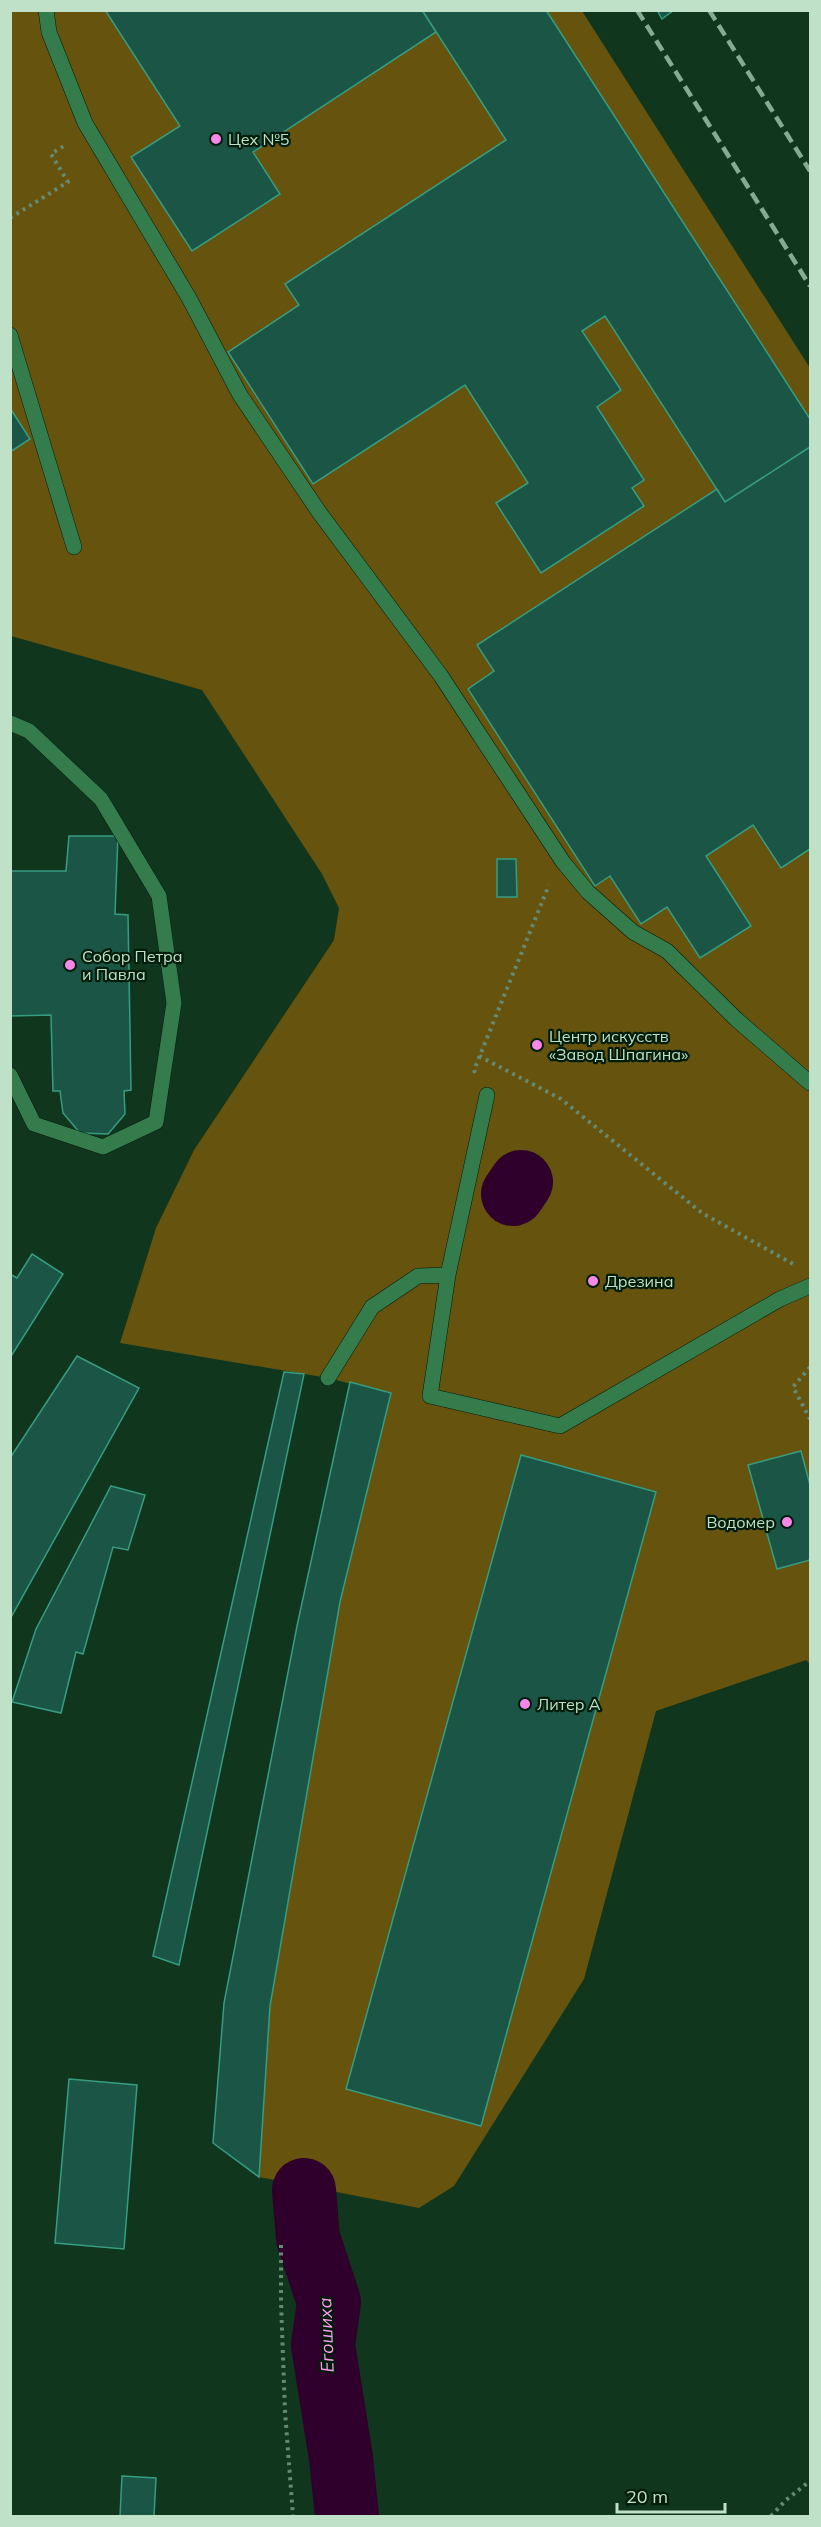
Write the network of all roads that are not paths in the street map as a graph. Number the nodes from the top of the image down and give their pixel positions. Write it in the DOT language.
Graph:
graph roads {
  1 [pos="46,10"];
  2 [pos="10,335"];
  3 [pos="74,547"];
  4 [pos="10,723"];
  5 [pos="10,1075"];
  6 [pos="810,1083"];
  7 [pos="487,1095"];
  8 [pos="448,1275"];
  9 [pos="810,1286"];
  10 [pos="328,1378"];
  1 -- 6 [label="lane"];
  2 -- 3 [label="lane"];
  4 -- 5 [label="lane"];
  7 -- 8 [label="lane"];
  8 -- 9 [label="lane"];
  8 -- 10 [label="lane"];
}
